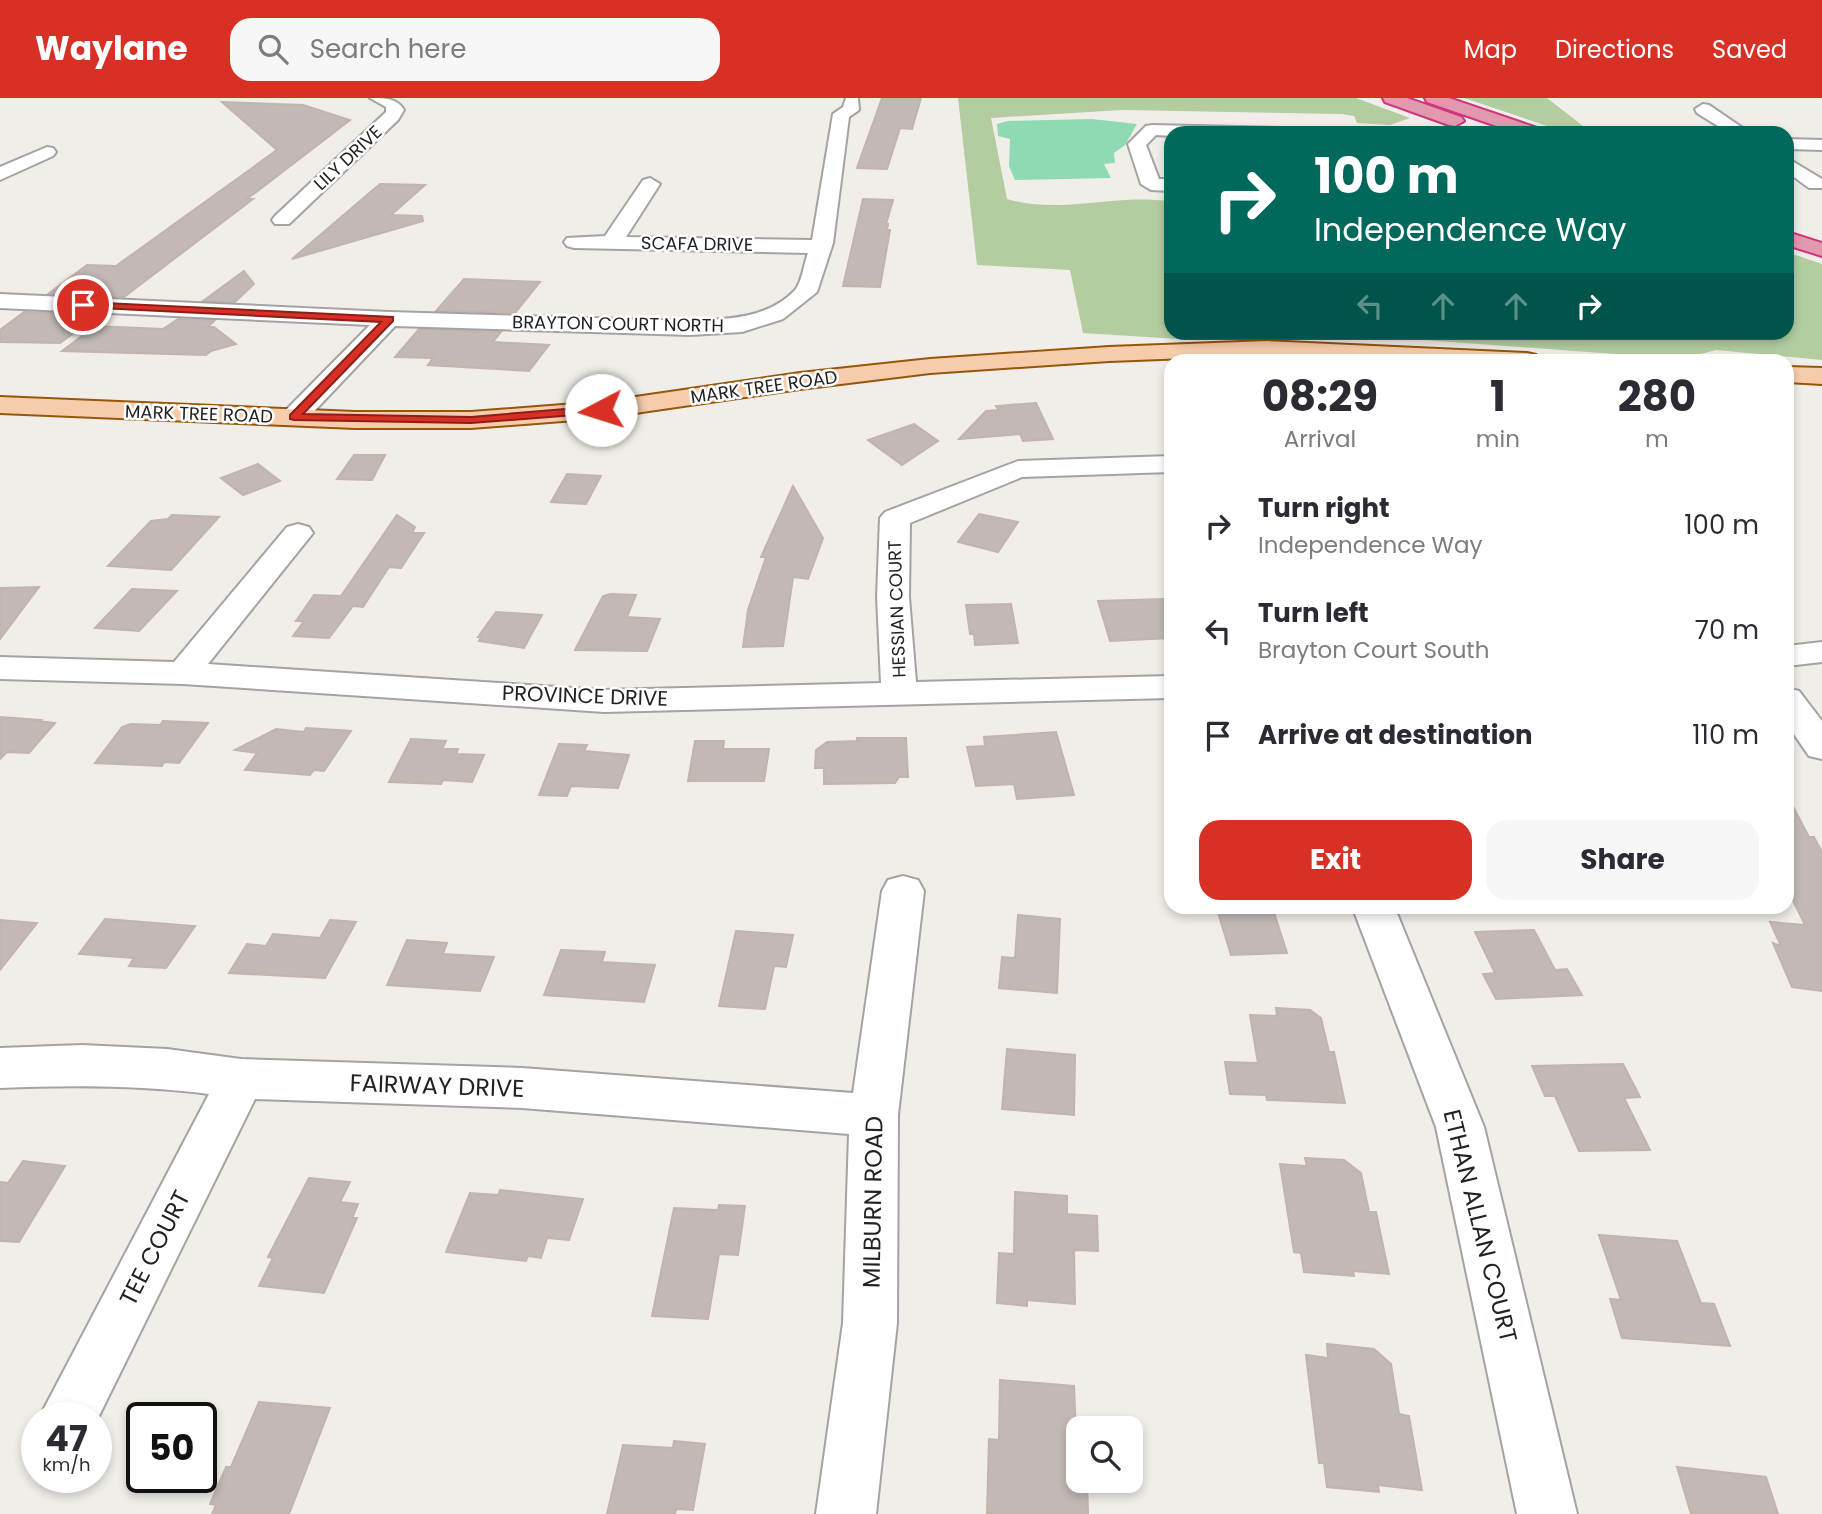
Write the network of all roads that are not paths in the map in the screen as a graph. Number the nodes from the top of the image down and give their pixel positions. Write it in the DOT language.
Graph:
graph roads {
  1 [pos="378,98"];
  2 [pos="1391,98"];
  3 [pos="1433,98"];
  4 [pos="852,102"];
  5 [pos="1412,105"];
  6 [pos="1703,109"];
  7 [pos="1449,126"];
  8 [pos="1470,126"];
  9 [pos="1514,126"];
  10 [pos="1730,126"];
  11 [pos="1164,130"];
  12 [pos="1794,144"];
  13 [pos="1822,145"];
  14 [pos="47,152"];
  15 [pos="1794,169"];
  16 [pos="0,174"];
  17 [pos="650,184"];
  18 [pos="1816,184"];
  19 [pos="1164,185"];
  20 [pos="282,220"];
  21 [pos="1794,222"];
  22 [pos="1822,232"];
  23 [pos="1794,240"];
  24 [pos="574,242"];
  25 [pos="612,242"];
  26 [pos="821,247"];
  27 [pos="1822,250"];
  28 [pos="0,301"];
  29 [pos="389,319"];
  30 [pos="1376,354"];
  31 [pos="1794,375"];
  32 [pos="1822,376"];
  33 [pos="0,405"];
  34 [pos="294,417"];
  35 [pos="1164,464"];
  36 [pos="298,533"];
  37 [pos="1822,652"];
  38 [pos="1794,655"];
  39 [pos="0,668"];
  40 [pos="183,673"];
  41 [pos="1164,687"];
  42 [pos="899,692"];
  43 [pos="1794,709"];
  44 [pos="1822,747"];
  45 [pos="902,891"];
  46 [pos="1376,914"];
  47 [pos="0,1068"];
  48 [pos="241,1079"];
  49 [pos="874,1115"];
  50 [pos="76,1402"];
  51 [pos="846,1514"];
  52 [pos="1547,1514"];
  1 -- 20 [label="street, LILY DRIVE"];
  2 -- 5 [label="highway"];
  3 -- 9 [label="highway"];
  4 -- 26 [label="street, BRAYTON COURT NORTH"];
  5 -- 7 [label="highway"];
  5 -- 8 [label="highway"];
  6 -- 10 [label="street"];
  11 -- 19 [label="street"];
  12 -- 13 [label="street"];
  14 -- 16 [label="street"];
  15 -- 18 [label="street"];
  17 -- 25 [label="street"];
  21 -- 22 [label="highway"];
  23 -- 27 [label="highway"];
  24 -- 25 [label="street, SCAFA DRIVE"];
  25 -- 26 [label="street, SCAFA DRIVE"];
  26 -- 29 [label="street, BRAYTON COURT NORTH"];
  28 -- 29 [label="street, BRAYTON COURT NORTH"];
  29 -- 34 [label="street"];
  30 -- 34 [label="main road, MARK TREE ROAD"];
  31 -- 32 [label="main road"];
  33 -- 34 [label="main road, MARK TREE ROAD"];
  35 -- 42 [label="street, HESSIAN COURT"];
  36 -- 40 [label="street"];
  37 -- 38 [label="street"];
  39 -- 40 [label="street, PROVINCE DRIVE"];
  40 -- 42 [label="street, PROVINCE DRIVE"];
  41 -- 42 [label="street, PROVINCE DRIVE"];
  43 -- 44 [label="street"];
  45 -- 49 [label="street, MILBURN ROAD"];
  46 -- 52 [label="street, ETHAN ALLAN COURT"];
  47 -- 48 [label="street, FAIRWAY DRIVE"];
  48 -- 49 [label="street, FAIRWAY DRIVE"];
  48 -- 50 [label="street, TEE COURT"];
  49 -- 51 [label="street, MILBURN ROAD"];
}
